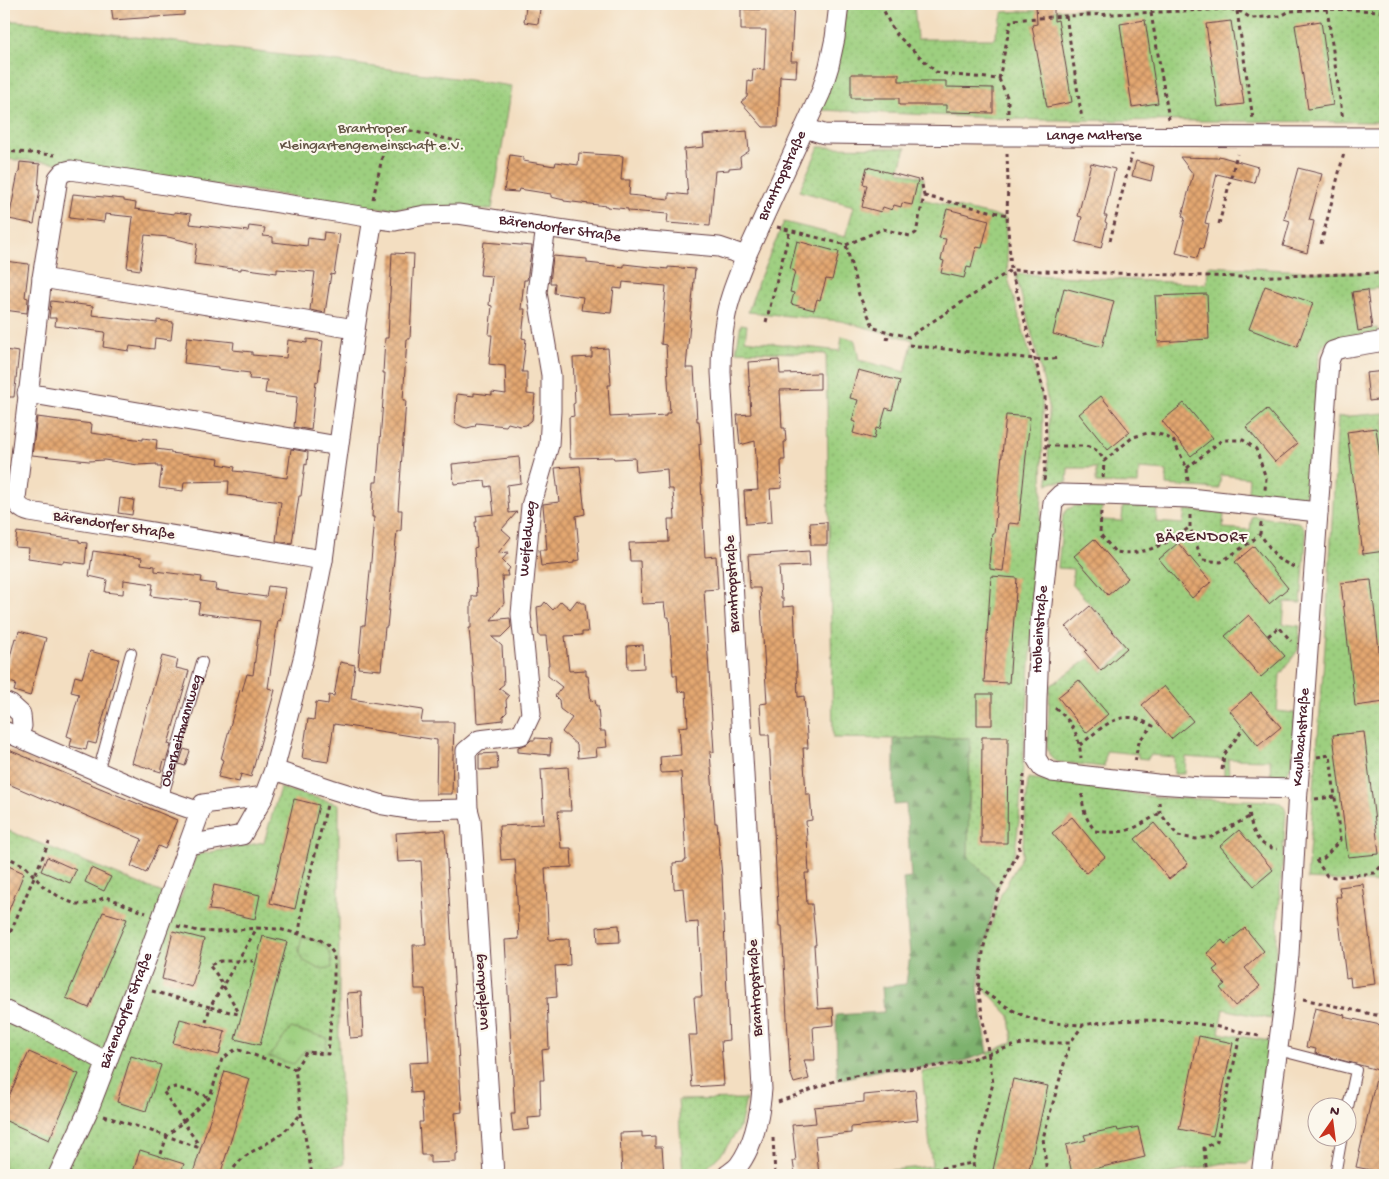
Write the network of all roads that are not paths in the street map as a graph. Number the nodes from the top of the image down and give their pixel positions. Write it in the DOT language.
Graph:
graph roads {
  1 [pos="838,4"];
  2 [pos="805,128"];
  3 [pos="1385,137"];
  4 [pos="373,218"];
  5 [pos="546,227"];
  6 [pos="746,256"];
  7 [pos="42,278"];
  8 [pos="355,329"];
  9 [pos="1385,341"];
  10 [pos="27,393"];
  11 [pos="338,446"];
  12 [pos="1318,512"];
  13 [pos="323,560"];
  14 [pos="131,653"];
  15 [pos="202,662"];
  16 [pos="4,702"];
  17 [pos="11,734"];
  18 [pos="274,770"];
  19 [pos="98,772"];
  20 [pos="1298,789"];
  21 [pos="264,796"];
  22 [pos="162,799"];
  23 [pos="468,809"];
  24 [pos="200,812"];
  25 [pos="188,845"];
  26 [pos="4,1010"];
  27 [pos="1278,1046"];
  28 [pos="107,1062"];
  29 [pos="1350,1096"];
  30 [pos="1340,1146"];
  31 [pos="738,1172"];
  32 [pos="58,1175"];
  33 [pos="494,1175"];
  34 [pos="1261,1175"];
  35 [pos="1335,1175"];
  1 -- 2 [label="street, Brantropstraße"];
  2 -- 3 [label="street, Lange Malterse"];
  2 -- 6 [label="street, Brantropstraße"];
  4 -- 5 [label="street, Bärendorfer Straße"];
  4 -- 7 [label="street, Bärendorfer Straße"];
  4 -- 8 [label="street"];
  5 -- 6 [label="street, Bärendorfer Straße"];
  5 -- 23 [label="street, Weifeldweg"];
  6 -- 31 [label="street, Brantropstraße"];
  7 -- 8 [label="street"];
  7 -- 10 [label="street, Bärendorfer Straße"];
  8 -- 11 [label="street"];
  9 -- 12 [label="street, Kaulbachstraße"];
  10 -- 11 [label="street"];
  10 -- 13 [label="street, Bärendorfer Straße"];
  11 -- 13 [label="street"];
  12 -- 20 [label="street, Kaulbachstraße"];
  12 -- 20 [label="street, Holbeinstraße"];
  13 -- 18 [label="street"];
  14 -- 19 [label="lane"];
  15 -- 22 [label="lane, Oberheitmannweg"];
  16 -- 17 [label="street, Oberheitmannweg"];
  17 -- 19 [label="street, Oberheitmannweg"];
  18 -- 21 [label="street"];
  18 -- 23 [label="street"];
  19 -- 22 [label="street, Oberheitmannweg"];
  20 -- 27 [label="street, Kaulbachstraße"];
  21 -- 24 [label="street"];
  21 -- 25 [label="street"];
  22 -- 24 [label="street, Oberheitmannweg"];
  23 -- 33 [label="street, Weifeldweg"];
  24 -- 25 [label="street, Bärendorfer Straße"];
  25 -- 28 [label="street, Bärendorfer Straße"];
  26 -- 28 [label="street"];
  27 -- 29 [label="lane"];
  27 -- 34 [label="street, Kaulbachstraße"];
  28 -- 32 [label="street, Bärendorfer Straße"];
  30 -- 35 [label="lane"];
}
